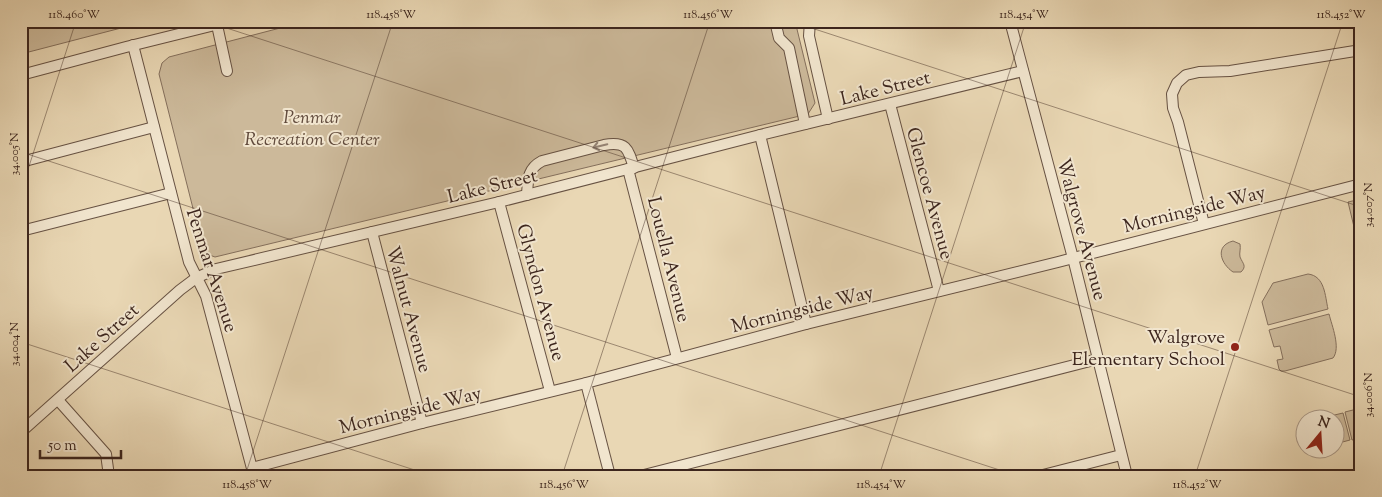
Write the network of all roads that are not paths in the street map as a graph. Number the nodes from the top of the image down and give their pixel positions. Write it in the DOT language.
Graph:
graph roads {
  1 [pos="231,21"];
  2 [pos="775,21"];
  3 [pos="810,21"];
  4 [pos="1010,21"];
  5 [pos="216,25"];
  6 [pos="133,45"];
  7 [pos="1361,50"];
  8 [pos="227,71"];
  9 [pos="1023,71"];
  10 [pos="21,75"];
  11 [pos="890,104"];
  12 [pos="828,119"];
  13 [pos="805,124"];
  14 [pos="154,127"];
  15 [pos="760,136"];
  16 [pos="21,162"];
  17 [pos="631,168"];
  18 [pos="1361,184"];
  19 [pos="171,192"];
  20 [pos="527,194"];
  21 [pos="499,202"];
  22 [pos="1204,224"];
  23 [pos="21,231"];
  24 [pos="372,232"];
  25 [pos="1073,258"];
  26 [pos="196,278"];
  27 [pos="939,291"];
  28 [pos="806,324"];
  29 [pos="677,358"];
  30 [pos="1098,359"];
  31 [pos="586,383"];
  32 [pos="550,391"];
  33 [pos="58,400"];
  34 [pos="422,424"];
  35 [pos="21,432"];
  36 [pos="1121,455"];
  37 [pos="253,472"];
  38 [pos="1361,474"];
  39 [pos="109,476"];
  40 [pos="610,476"];
  41 [pos="640,476"];
  42 [pos="1039,476"];
  43 [pos="1127,476"];
  44 [pos="1355,476"];
  1 -- 5 [label="street"];
  2 -- 13 [label="street"];
  3 -- 12 [label="street"];
  4 -- 9 [label="street, Walgrove Avenue"];
  5 -- 6 [label="street"];
  5 -- 8 [label="street"];
  6 -- 10 [label="street"];
  6 -- 14 [label="street, Penmar Avenue"];
  7 -- 22 [label="street"];
  9 -- 11 [label="street, Lake Street"];
  9 -- 25 [label="street, Walgrove Avenue"];
  11 -- 12 [label="street, Lake Street"];
  11 -- 27 [label="street, Glencoe Avenue"];
  12 -- 13 [label="street, Lake Street"];
  13 -- 15 [label="street, Lake Street"];
  14 -- 16 [label="street"];
  14 -- 19 [label="street, Penmar Avenue"];
  15 -- 17 [label="street, Lake Street"];
  15 -- 28 [label="street"];
  17 -- 20 [label="street, Lake Street"];
  17 -- 20 [label="street, Louella Avenue, one-way"];
  17 -- 29 [label="street, Louella Avenue"];
  18 -- 22 [label="street, Morningside Way"];
  19 -- 23 [label="street"];
  19 -- 26 [label="street, Penmar Avenue"];
  20 -- 21 [label="street, Lake Street"];
  21 -- 24 [label="street, Lake Street"];
  21 -- 32 [label="street, Glyndon Avenue"];
  22 -- 25 [label="street, Morningside Way"];
  24 -- 26 [label="street, Lake Street"];
  24 -- 34 [label="street, Walnut Avenue"];
  25 -- 27 [label="street, Morningside Way"];
  25 -- 30 [label="street, Walgrove Avenue"];
  26 -- 33 [label="street, Lake Street"];
  26 -- 37 [label="street, Penmar Avenue"];
  27 -- 28 [label="street, Morningside Way"];
  28 -- 29 [label="street, Morningside Way"];
  29 -- 31 [label="street, Morningside Way"];
  30 -- 36 [label="street, Walgrove Avenue"];
  30 -- 41 [label="street"];
  31 -- 32 [label="street, Morningside Way"];
  31 -- 40 [label="street"];
  32 -- 34 [label="street, Morningside Way"];
  33 -- 35 [label="street, Lake Street"];
  33 -- 39 [label="street"];
  34 -- 37 [label="street, Morningside Way"];
  36 -- 42 [label="street"];
  36 -- 43 [label="street, Walgrove Avenue"];
  38 -- 44 [label="street"];
}
